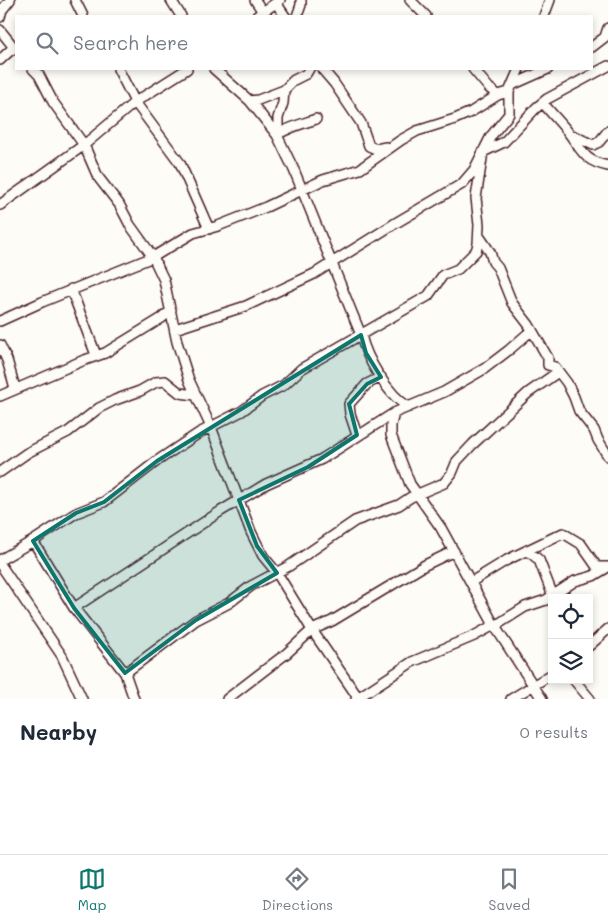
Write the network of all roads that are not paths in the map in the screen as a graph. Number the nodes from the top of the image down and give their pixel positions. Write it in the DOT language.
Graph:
graph roads {
  1 [pos="10,0"];
  2 [pos="75,0"];
  3 [pos="171,0"];
  4 [pos="256,0"];
  5 [pos="300,0"];
  6 [pos="410,0"];
  7 [pos="550,0"];
  8 [pos="278,1"];
  9 [pos="260,14"];
  10 [pos="82,15"];
  11 [pos="180,15"];
  12 [pos="285,15"];
  13 [pos="297,15"];
  14 [pos="425,15"];
  15 [pos="544,15"];
  16 [pos="549,15"];
  17 [pos="0,17"];
  18 [pos="608,28"];
  19 [pos="0,30"];
  20 [pos="593,47"];
  21 [pos="15,48"];
  22 [pos="0,60"];
  23 [pos="608,66"];
  24 [pos="34,70"];
  25 [pos="119,70"];
  26 [pos="185,70"];
  27 [pos="215,70"];
  28 [pos="308,70"];
  29 [pos="323,70"];
  30 [pos="474,70"];
  31 [pos="519,70"];
  32 [pos="546,70"];
  33 [pos="511,89"];
  34 [pos="284,90"];
  35 [pos="498,95"];
  36 [pos="250,101"];
  37 [pos="135,102"];
  38 [pos="543,103"];
  39 [pos="316,119"];
  40 [pos="608,131"];
  41 [pos="569,133"];
  42 [pos="277,134"];
  43 [pos="400,140"];
  44 [pos="84,145"];
  45 [pos="483,152"];
  46 [pos="608,166"];
  47 [pos="301,190"];
  48 [pos="0,205"];
  49 [pos="209,229"];
  50 [pos="479,236"];
  51 [pos="153,257"];
  52 [pos="332,262"];
  53 [pos="71,289"];
  54 [pos="171,310"];
  55 [pos="0,321"];
  56 [pos="174,329"];
  57 [pos="532,330"];
  58 [pos="362,335"];
  59 [pos="0,345"];
  60 [pos="96,355"];
  61 [pos="558,372"];
  62 [pos="382,377"];
  63 [pos="16,388"];
  64 [pos="195,395"];
  65 [pos="0,396"];
  66 [pos="409,406"];
  67 [pos="394,413"];
  68 [pos="211,427"];
  69 [pos="357,435"];
  70 [pos="608,456"];
  71 [pos="0,472"];
  72 [pos="418,495"];
  73 [pos="239,500"];
  74 [pos="33,541"];
  75 [pos="528,550"];
  76 [pos="454,551"];
  77 [pos="0,560"];
  78 [pos="0,564"];
  79 [pos="278,573"];
  80 [pos="470,582"];
  81 [pos="552,594"];
  82 [pos="556,594"];
  83 [pos="548,598"];
  84 [pos="74,608"];
  85 [pos="495,625"];
  86 [pos="608,629"];
  87 [pos="312,630"];
  88 [pos="593,642"];
  89 [pos="125,673"];
  90 [pos="548,676"];
  91 [pos="577,684"];
  92 [pos="534,685"];
  93 [pos="358,698"];
  94 [pos="82,699"];
  95 [pos="134,699"];
  96 [pos="227,699"];
  97 [pos="511,699"];
  98 [pos="542,699"];
  99 [pos="590,699"];
  1 -- 17 [label="street"];
  2 -- 10 [label="street"];
  3 -- 11 [label="street"];
  4 -- 9 [label="street"];
  5 -- 13 [label="street"];
  6 -- 14 [label="street"];
  7 -- 15 [label="street"];
  7 -- 16 [label="street"];
  8 -- 9 [label="street"];
  8 -- 12 [label="street"];
  18 -- 20 [label="street"];
  19 -- 21 [label="street"];
  21 -- 22 [label="street"];
  23 -- 38 [label="street"];
  24 -- 44 [label="street"];
  25 -- 37 [label="street"];
  26 -- 37 [label="street"];
  27 -- 36 [label="street"];
  28 -- 34 [label="street"];
  29 -- 43 [label="street"];
  30 -- 35 [label="street"];
  31 -- 33 [label="street"];
  32 -- 33 [label="street"];
  33 -- 35 [label="street"];
  33 -- 45 [label="street"];
  34 -- 36 [label="street"];
  34 -- 42 [label="street"];
  35 -- 43 [label="street"];
  36 -- 42 [label="street"];
  37 -- 44 [label="street"];
  37 -- 49 [label="street"];
  38 -- 41 [label="street"];
  38 -- 45 [label="street"];
  39 -- 42 [label="street"];
  40 -- 41 [label="street"];
  41 -- 46 [label="street"];
  42 -- 47 [label="street"];
  43 -- 47 [label="street"];
  44 -- 48 [label="street"];
  44 -- 51 [label="street"];
  45 -- 50 [label="street"];
  45 -- 52 [label="street"];
  47 -- 49 [label="street"];
  47 -- 52 [label="street"];
  49 -- 51 [label="street"];
  50 -- 57 [label="street"];
  50 -- 58 [label="street"];
  51 -- 53 [label="street"];
  51 -- 54 [label="street"];
  52 -- 56 [label="street"];
  52 -- 58 [label="street"];
  53 -- 55 [label="street"];
  53 -- 60 [label="street"];
  54 -- 56 [label="street"];
  54 -- 60 [label="street"];
  56 -- 64 [label="street"];
  57 -- 61 [label="street"];
  57 -- 66 [label="street"];
  58 -- 62 [label="street"];
  58 -- 68 [label="street"];
  59 -- 63 [label="street"];
  60 -- 63 [label="street"];
  61 -- 70 [label="street"];
  61 -- 72 [label="street"];
  62 -- 66 [label="street"];
  62 -- 69 [label="street"];
  63 -- 65 [label="street"];
  64 -- 68 [label="street"];
  64 -- 71 [label="street"];
  66 -- 67 [label="street"];
  67 -- 69 [label="street"];
  67 -- 72 [label="street"];
  68 -- 73 [label="street"];
  68 -- 74 [label="street"];
  69 -- 73 [label="street"];
  72 -- 76 [label="street"];
  72 -- 79 [label="street"];
  73 -- 79 [label="street"];
  73 -- 84 [label="street"];
  74 -- 77 [label="street"];
  74 -- 84 [label="street"];
  75 -- 80 [label="street"];
  75 -- 81 [label="street"];
  75 -- 82 [label="street"];
  76 -- 80 [label="street"];
  76 -- 87 [label="street"];
  78 -- 94 [label="street"];
  79 -- 87 [label="street"];
  79 -- 89 [label="street"];
  80 -- 85 [label="street"];
  83 -- 85 [label="street"];
  84 -- 89 [label="street"];
  85 -- 92 [label="street"];
  85 -- 93 [label="street"];
  86 -- 88 [label="street"];
  87 -- 93 [label="street"];
  87 -- 96 [label="street"];
  89 -- 95 [label="street"];
  90 -- 92 [label="street"];
  91 -- 99 [label="street"];
  92 -- 97 [label="street"];
  92 -- 98 [label="street"];
}
